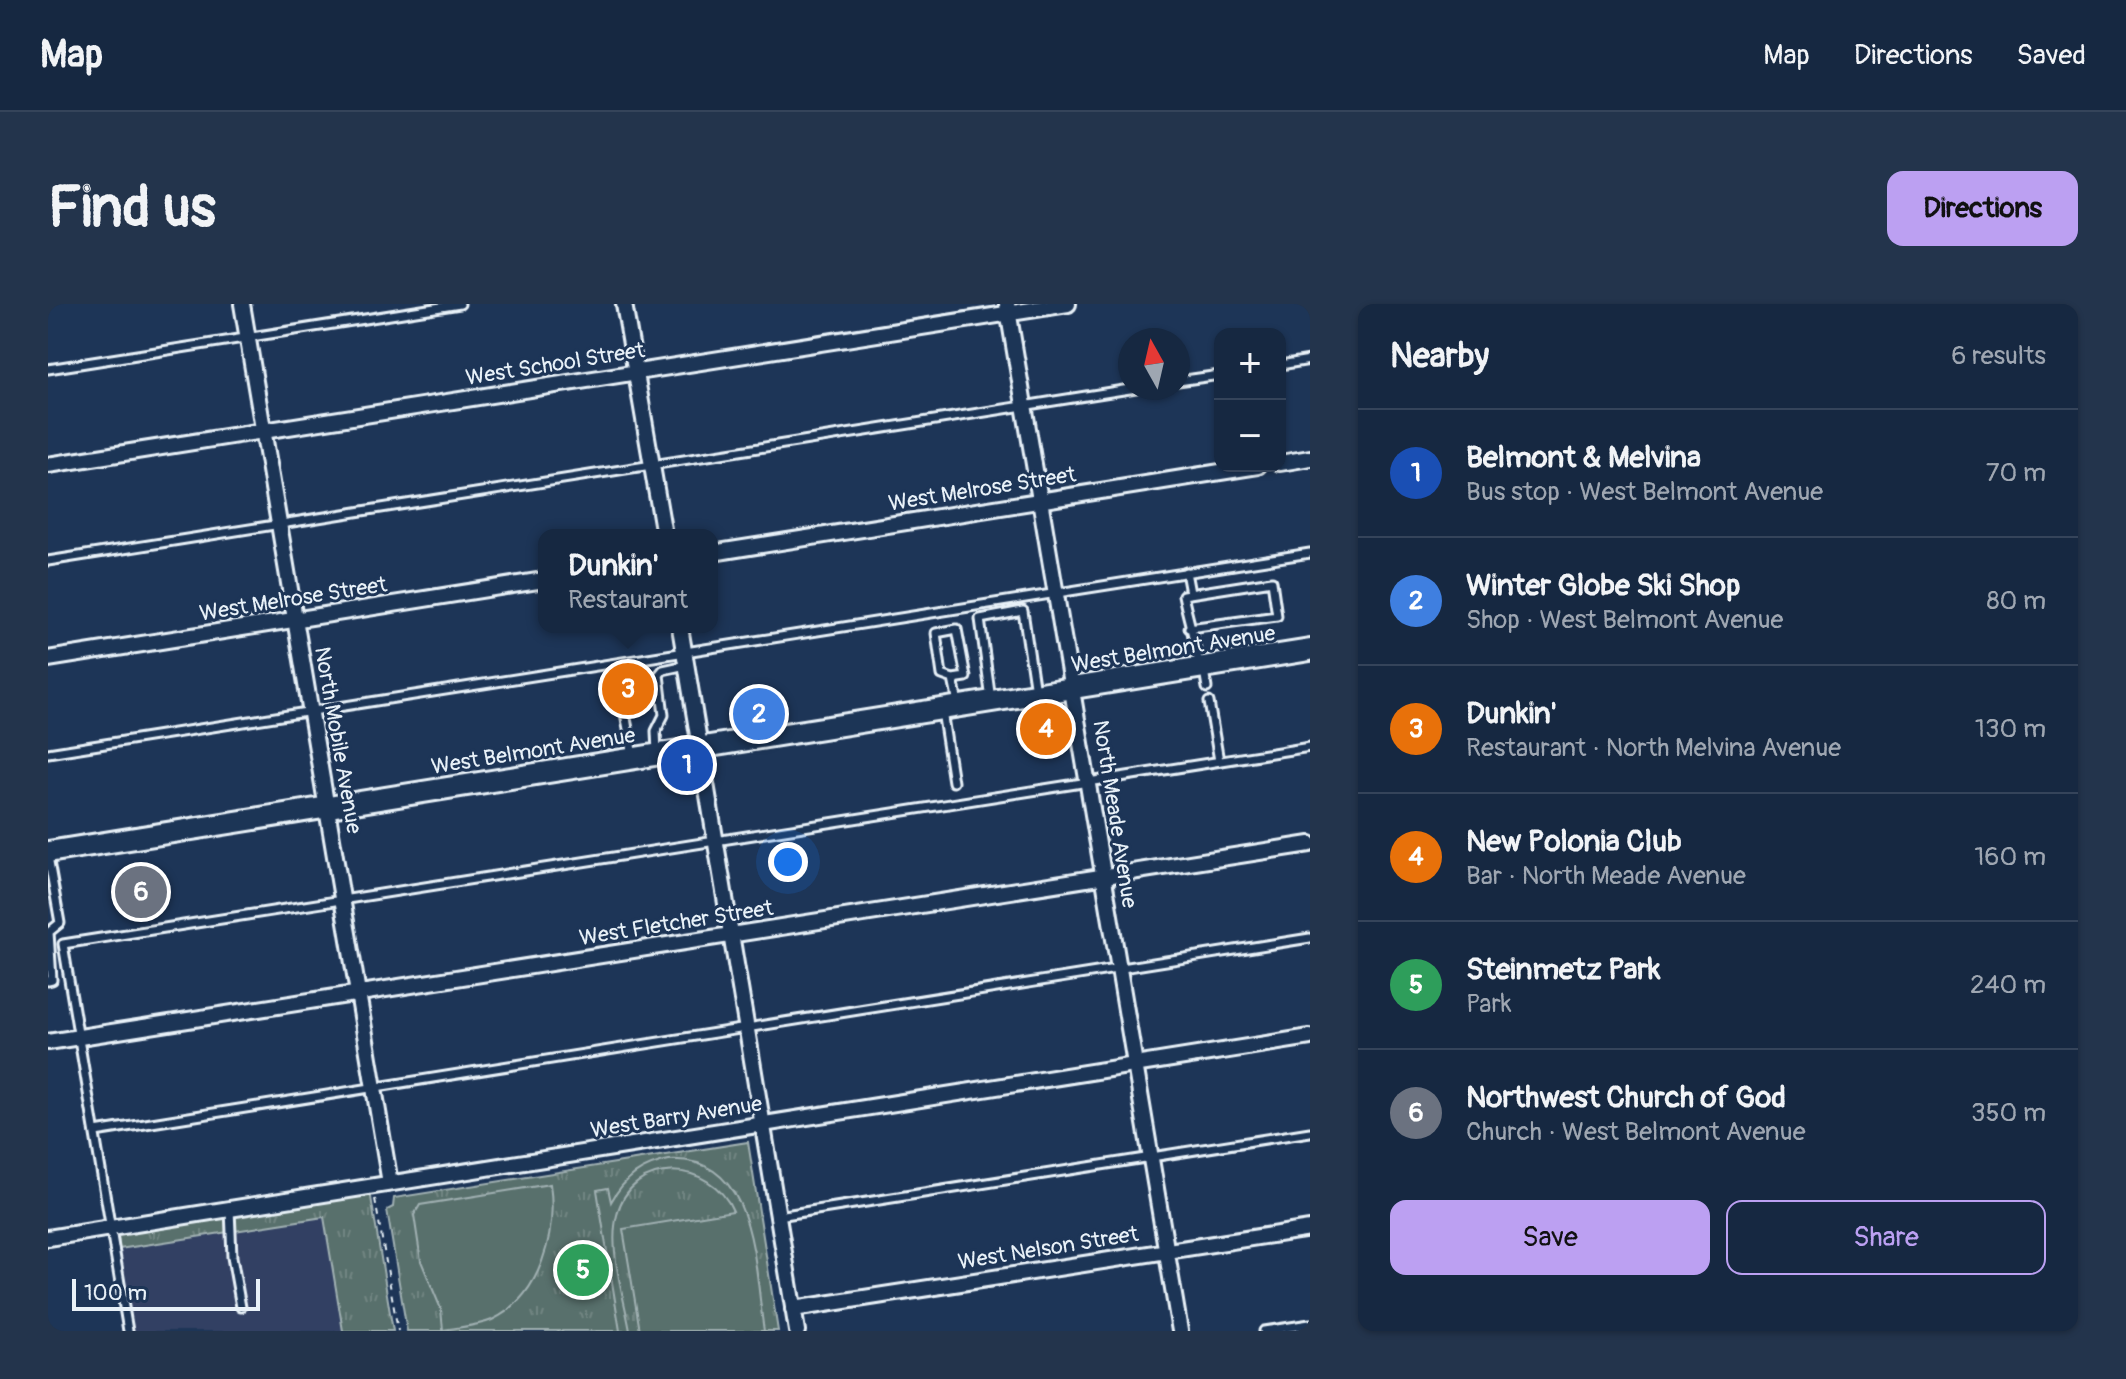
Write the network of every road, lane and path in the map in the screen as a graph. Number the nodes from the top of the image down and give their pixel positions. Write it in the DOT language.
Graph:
graph roads {
  1 [pos="242,304"];
  2 [pos="460,304"];
  3 [pos="624,304"];
  4 [pos="1068,304"];
  5 [pos="1008,309"];
  6 [pos="247,338"];
  7 [pos="1310,360"];
  8 [pos="1286,364"];
  9 [pos="48,369"];
  10 [pos="636,372"];
  11 [pos="1214,376"];
  12 [pos="1190,379"];
  13 [pos="1118,391"];
  14 [pos="1024,406"];
  15 [pos="263,431"];
  16 [pos="1310,458"];
  17 [pos="1286,462"];
  18 [pos="48,465"];
  19 [pos="652,465"];
  20 [pos="1221,472"];
  21 [pos="1041,501"];
  22 [pos="279,524"];
  23 [pos="663,529"];
  24 [pos="718,552"];
  25 [pos="1310,553"];
  26 [pos="48,561"];
  27 [pos="1186,572"];
  28 [pos="538,581"];
  29 [pos="1056,591"];
  30 [pos="1190,593"];
  31 [pos="296,619"];
  32 [pos="1189,628"];
  33 [pos="681,633"];
  34 [pos="1310,650"];
  35 [pos="48,659"];
  36 [pos="685,659"];
  37 [pos="1204,674"];
  38 [pos="953,679"];
  39 [pos="1073,688"];
  40 [pos="1036,694"];
  41 [pos="992,701"];
  42 [pos="1209,702"];
  43 [pos="950,708"];
  44 [pos="312,713"];
  45 [pos="625,713"];
  46 [pos="1310,747"];
  47 [pos="700,748"];
  48 [pos="48,753"];
  49 [pos="657,755"];
  50 [pos="633,759"];
  51 [pos="1219,761"];
  52 [pos="953,782"];
  53 [pos="1088,782"];
  54 [pos="328,807"];
  55 [pos="716,841"];
  56 [pos="1310,844"];
  57 [pos="48,854"];
  58 [pos="1104,877"];
  59 [pos="344,900"];
  60 [pos="731,935"];
  61 [pos="1310,938"];
  62 [pos="1120,968"];
  63 [pos="48,981"];
  64 [pos="359,994"];
  65 [pos="747,1028"];
  66 [pos="79,1037"];
  67 [pos="1310,1037"];
  68 [pos="48,1042"];
  69 [pos="1135,1065"];
  70 [pos="374,1087"];
  71 [pos="763,1124"];
  72 [pos="95,1132"];
  73 [pos="1310,1132"];
  74 [pos="1151,1157"];
  75 [pos="390,1183"];
  76 [pos="375,1199"];
  77 [pos="230,1209"];
  78 [pos="778,1216"];
  79 [pos="111,1228"];
  80 [pos="1310,1229"];
  81 [pos="48,1238"];
  82 [pos="1167,1251"];
  83 [pos="241,1307"];
  84 [pos="793,1309"];
  85 [pos="1310,1324"];
  86 [pos="128,1331"];
  87 [pos="398,1331"];
  88 [pos="797,1331"];
  89 [pos="1180,1331"];
  90 [pos="1264,1331"];
  1 -- 6 [label="street, North Mobile Avenue"];
  2 -- 6 [label="lane"];
  3 -- 10 [label="street"];
  4 -- 5 [label="street, West School Street"];
  5 -- 10 [label="street, West School Street"];
  5 -- 14 [label="street, North Meade Avenue"];
  6 -- 9 [label="lane"];
  6 -- 15 [label="street, North Mobile Avenue"];
  7 -- 8 [label="lane"];
  10 -- 15 [label="street, West School Street"];
  10 -- 19 [label="street"];
  11 -- 12 [label="lane"];
  13 -- 14 [label="lane"];
  14 -- 19 [label="lane"];
  14 -- 21 [label="street, North Meade Avenue"];
  15 -- 18 [label="street, West School Street"];
  15 -- 22 [label="street, North Mobile Avenue"];
  16 -- 17 [label="street"];
  19 -- 22 [label="lane"];
  19 -- 23 [label="street"];
  20 -- 21 [label="street, West Melrose Street"];
  21 -- 24 [label="street, West Melrose Street"];
  21 -- 29 [label="street, North Meade Avenue"];
  22 -- 26 [label="lane"];
  22 -- 31 [label="street, North Mobile Avenue"];
  25 -- 27 [label="lane"];
  27 -- 29 [label="lane"];
  27 -- 30 [label="lane"];
  28 -- 31 [label="street, West Melrose Street"];
  29 -- 36 [label="lane"];
  29 -- 39 [label="street, North Meade Avenue"];
  30 -- 32 [label="lane"];
  30 -- 32 [label="lane"];
  31 -- 35 [label="street, West Melrose Street"];
  31 -- 44 [label="street, North Mobile Avenue"];
  32 -- 37 [label="lane"];
  33 -- 36 [label="street"];
  34 -- 37 [label="main road, West Belmont Avenue"];
  36 -- 44 [label="lane"];
  36 -- 47 [label="street"];
  36 -- 49 [label="lane"];
  37 -- 39 [label="main road, West Belmont Avenue"];
  38 -- 38 [label="lane"];
  38 -- 43 [label="lane"];
  39 -- 40 [label="main road, West Belmont Avenue"];
  39 -- 53 [label="street, North Meade Avenue"];
  40 -- 41 [label="main road, West Belmont Avenue"];
  40 -- 41 [label="lane"];
  41 -- 43 [label="main road, West Belmont Avenue"];
  42 -- 51 [label="lane"];
  43 -- 47 [label="main road, West Belmont Avenue"];
  43 -- 52 [label="lane"];
  44 -- 48 [label="lane"];
  44 -- 54 [label="street, North Mobile Avenue"];
  45 -- 50 [label="lane"];
  46 -- 51 [label="lane"];
  47 -- 49 [label="main road, West Belmont Avenue"];
  47 -- 55 [label="street"];
  49 -- 50 [label="main road, West Belmont Avenue"];
  50 -- 54 [label="main road, West Belmont Avenue"];
  51 -- 53 [label="lane"];
  53 -- 55 [label="lane"];
  53 -- 58 [label="street, North Meade Avenue"];
  54 -- 57 [label="main road, West Belmont Avenue"];
  54 -- 59 [label="street, North Mobile Avenue"];
  55 -- 59 [label="lane"];
  55 -- 60 [label="street"];
  56 -- 58 [label="street, West Fletcher Street"];
  57 -- 63 [label="lane"];
  58 -- 60 [label="street, West Fletcher Street"];
  58 -- 62 [label="street, North Meade Avenue"];
  59 -- 64 [label="street, North Mobile Avenue"];
  59 -- 66 [label="lane"];
  60 -- 64 [label="street, West Fletcher Street"];
  60 -- 65 [label="street"];
  61 -- 62 [label="lane"];
  62 -- 65 [label="lane"];
  62 -- 69 [label="street, North Meade Avenue"];
  64 -- 66 [label="street, West Fletcher Street"];
  64 -- 70 [label="street, North Mobile Avenue"];
  65 -- 70 [label="lane"];
  65 -- 71 [label="street"];
  66 -- 68 [label="street, West Fletcher Street"];
  66 -- 72 [label="lane"];
  67 -- 69 [label="street, West Barry Avenue"];
  69 -- 71 [label="street, West Barry Avenue"];
  69 -- 74 [label="street, North Meade Avenue"];
  70 -- 72 [label="lane"];
  70 -- 75 [label="street, North Mobile Avenue"];
  71 -- 75 [label="street, West Barry Avenue"];
  71 -- 78 [label="street"];
  72 -- 79 [label="lane"];
  73 -- 74 [label="lane"];
  74 -- 78 [label="lane"];
  74 -- 82 [label="street, North Meade Avenue"];
  75 -- 77 [label="street, West Barry Avenue"];
  76 -- 87 [label="path"];
  77 -- 79 [label="street, West Barry Avenue"];
  77 -- 83 [label="lane"];
  78 -- 84 [label="street"];
  79 -- 81 [label="street, West Barry Avenue"];
  79 -- 86 [label="lane"];
  80 -- 82 [label="street, West Nelson Street"];
  82 -- 84 [label="street, West Nelson Street"];
  82 -- 89 [label="street, North Meade Avenue"];
  84 -- 88 [label="street"];
  85 -- 90 [label="lane"];
}
